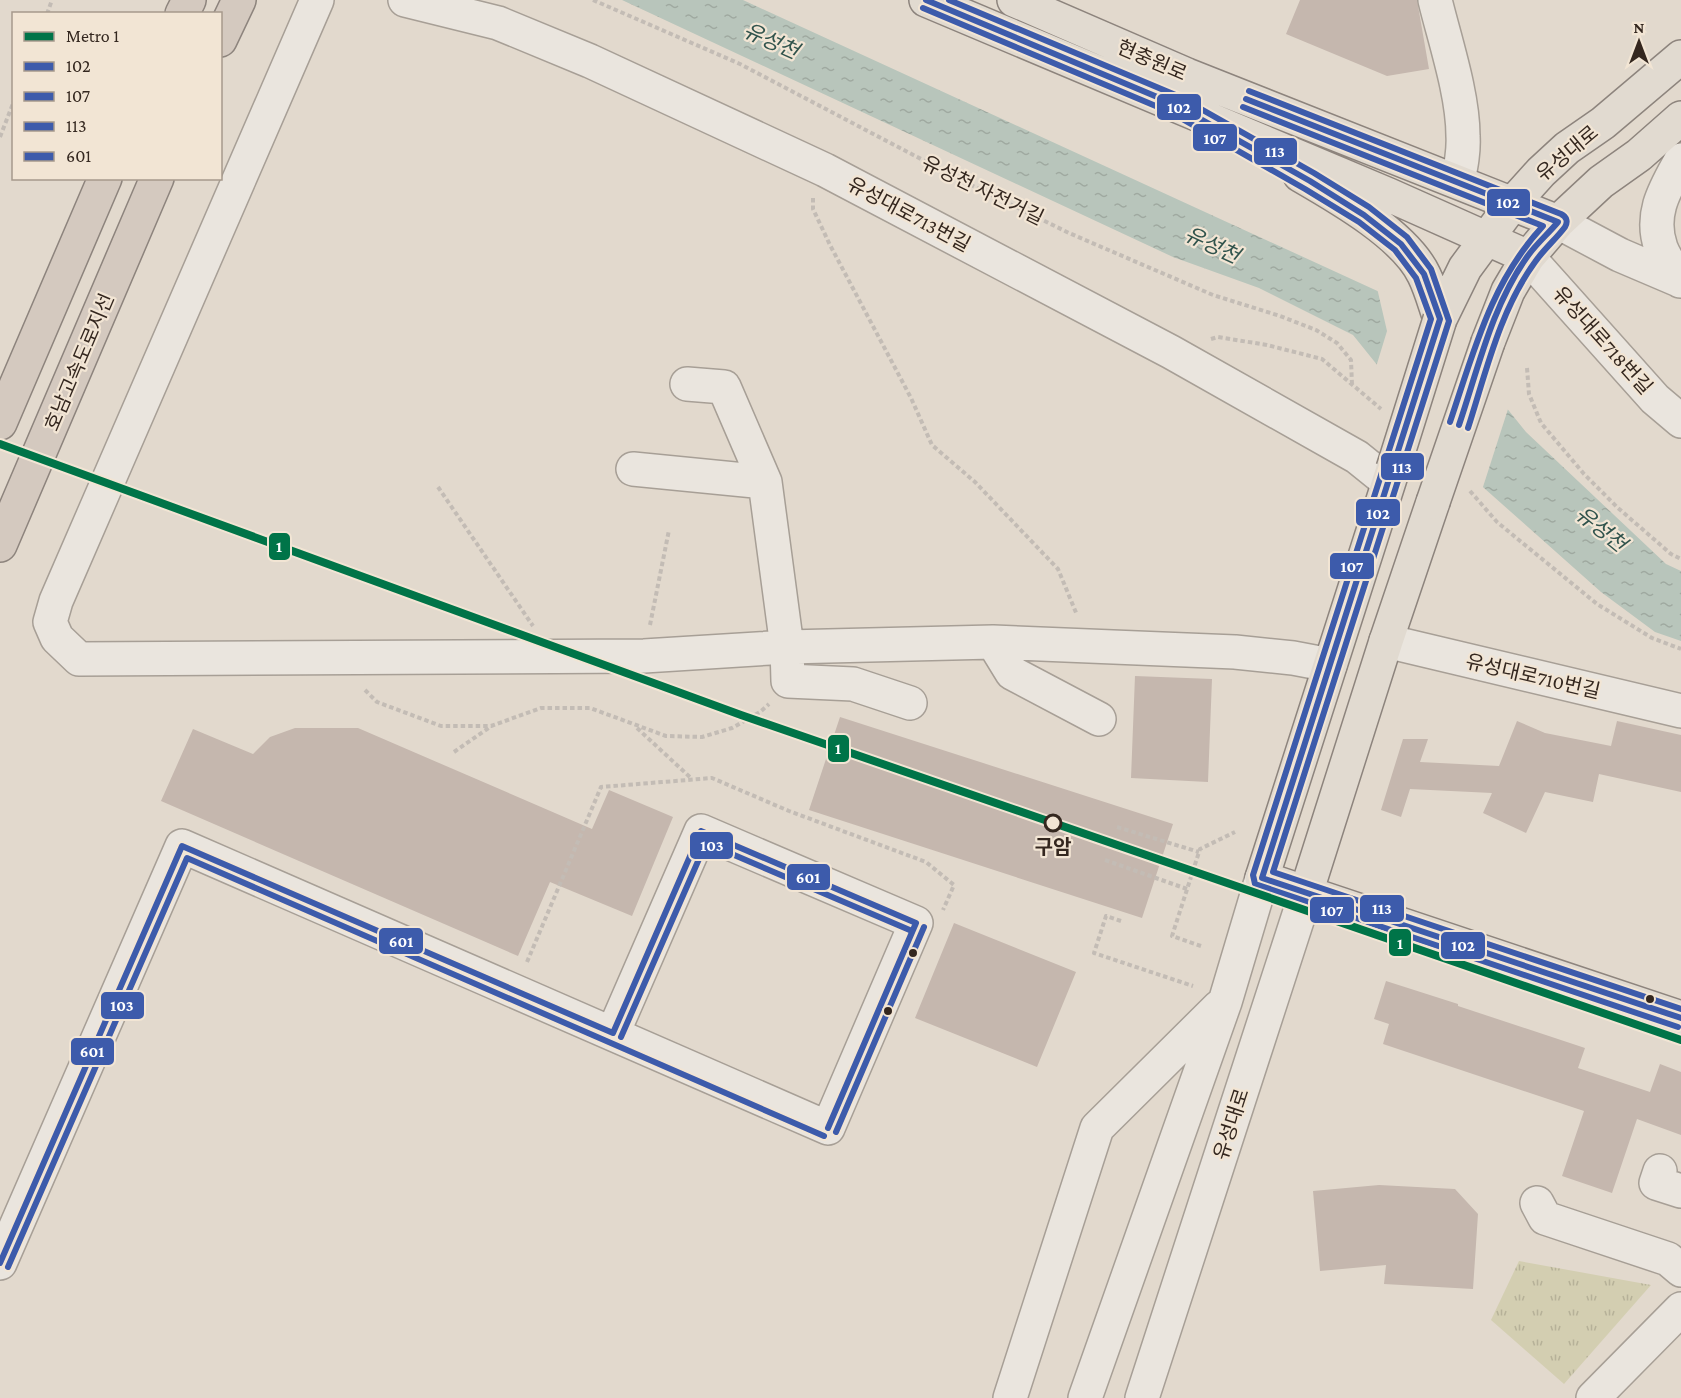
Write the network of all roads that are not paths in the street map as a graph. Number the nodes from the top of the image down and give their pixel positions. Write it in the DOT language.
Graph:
graph roads {
  1 [pos="239,0"];
  2 [pos="317,0"];
  3 [pos="405,0"];
  4 [pos="926,0"];
  5 [pos="1014,0"];
  6 [pos="1435,0"];
  7 [pos="222,36"];
  8 [pos="1681,57"];
  9 [pos="1174,104"];
  10 [pos="1681,118"];
  11 [pos="1681,160"];
  12 [pos="104,180"];
  13 [pos="156,180"];
  14 [pos="1458,181"];
  15 [pos="1513,203"];
  16 [pos="1558,222"];
  17 [pos="1486,238"];
  18 [pos="1528,257"];
  19 [pos="1680,281"];
  20 [pos="1440,319"];
  21 [pos="687,384"];
  22 [pos="1681,421"];
  23 [pos="0,423"];
  24 [pos="633,469"];
  25 [pos="1391,475"];
  26 [pos="765,482"];
  27 [pos="0,545"];
  28 [pos="1386,641"];
  29 [pos="993,642"];
  30 [pos="787,647"];
  31 [pos="1330,665"];
  32 [pos="910,703"];
  33 [pos="1681,711"];
  34 [pos="1099,719"];
  35 [pos="1263,878"];
  36 [pos="1306,893"];
  37 [pos="1225,1002"];
  38 [pos="1681,1018"];
  39 [pos="613,1033"];
  40 [pos="1537,1203"];
  41 [pos="0,1263"];
  42 [pos="1681,1270"];
  43 [pos="1681,1309"];
  44 [pos="1010,1398"];
  45 [pos="1085,1398"];
  46 [pos="1142,1398"];
  47 [pos="1593,1398"];
  1 -- 7 [label="highway"];
  2 -- 30 [label="street"];
  3 -- 25 [label="street, 유성대로713번길"];
  4 -- 9 [label="main road, 현충원로"];
  5 -- 14 [label="main road, 현충원로"];
  6 -- 14 [label="street"];
  8 -- 15 [label="main road, 유성대로"];
  9 -- 17 [label="main road"];
  9 -- 20 [label="main road"];
  10 -- 16 [label="main road"];
  11 -- 19 [label="street"];
  12 -- 23 [label="highway"];
  13 -- 27 [label="highway, 호남고속도로지선"];
  14 -- 15 [label="main road, 현충원로"];
  15 -- 16 [label="main road, 현충원로"];
  15 -- 17 [label="main road, 유성대로"];
  16 -- 18 [label="main road"];
  16 -- 19 [label="street"];
  17 -- 18 [label="main road"];
  17 -- 20 [label="main road, 유성대로"];
  18 -- 22 [label="street, 유성대로718번길"];
  18 -- 28 [label="main road, bridge"];
  20 -- 25 [label="main road, 유성대로, bridge"];
  21 -- 26 [label="street"];
  24 -- 26 [label="street"];
  25 -- 31 [label="main road, 유성대로"];
  26 -- 30 [label="street"];
  28 -- 33 [label="street, 유성대로710번길"];
  28 -- 36 [label="main road"];
  29 -- 30 [label="street"];
  29 -- 31 [label="street"];
  29 -- 34 [label="street"];
  30 -- 32 [label="street"];
  31 -- 35 [label="main road, 유성대로"];
  35 -- 36 [label="main road"];
  35 -- 37 [label="street, 유성대로"];
  36 -- 38 [label="main road"];
  36 -- 46 [label="street, 유성대로"];
  37 -- 44 [label="street"];
  37 -- 45 [label="street, 유성대로"];
  39 -- 39 [label="street"];
  39 -- 41 [label="street"];
  40 -- 42 [label="street"];
  43 -- 47 [label="street"];
}
